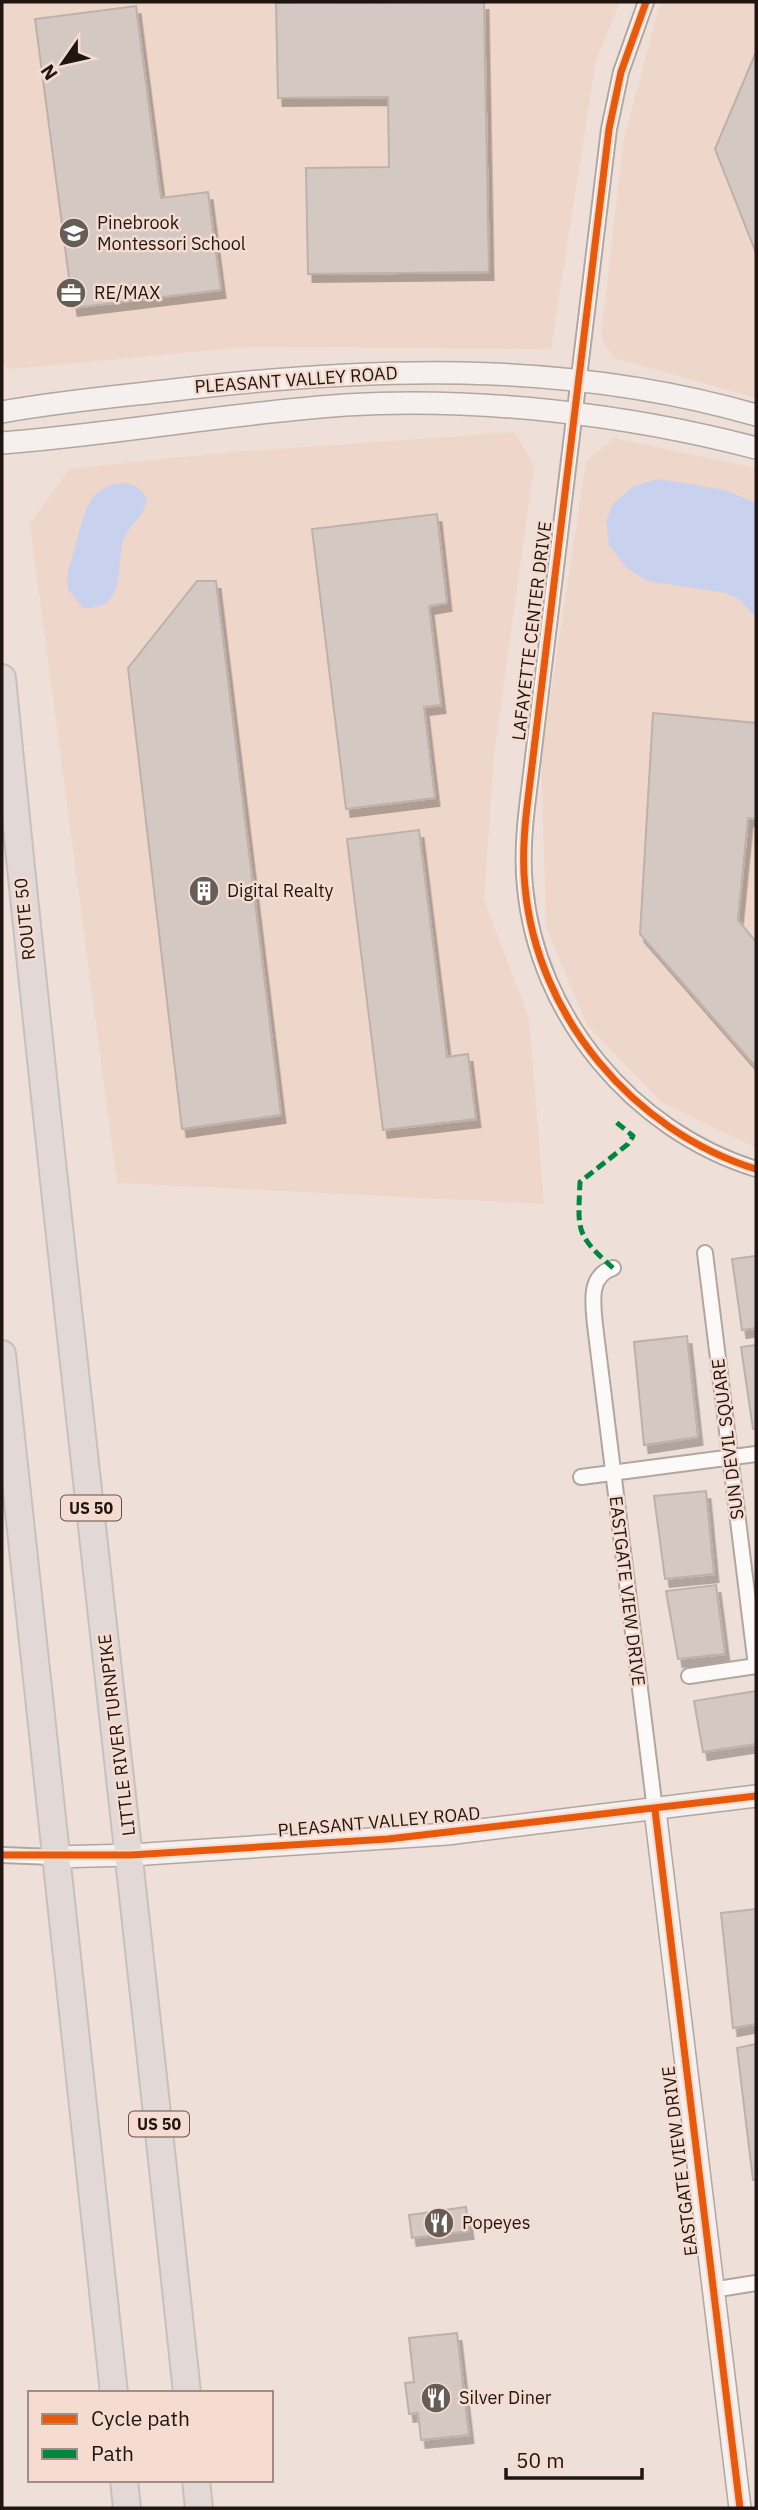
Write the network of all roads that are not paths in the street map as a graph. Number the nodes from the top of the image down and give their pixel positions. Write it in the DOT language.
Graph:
graph roads {
  1 [pos="646,2"];
  2 [pos="579,380"];
  3 [pos="2,411"];
  4 [pos="575,415"];
  5 [pos="756,415"];
  6 [pos="2,443"];
  7 [pos="756,448"];
  8 [pos="2,678"];
  9 [pos="53,1160"];
  10 [pos="756,1169"];
  11 [pos="705,1253"];
  12 [pos="613,1268"];
  13 [pos="2,1354"];
  14 [pos="756,1454"];
  15 [pos="730,1457"];
  16 [pos="613,1473"];
  17 [pos="581,1477"];
  18 [pos="756,1667"];
  19 [pos="689,1676"];
  20 [pos="756,1796"];
  21 [pos="654,1810"];
  22 [pos="2,1855"];
  23 [pos="131,1855"];
  24 [pos="54,1857"];
  25 [pos="756,2283"];
  26 [pos="712,2290"];
  27 [pos="114,2391"];
  28 [pos="187,2391"];
  29 [pos="124,2482"];
  30 [pos="196,2482"];
  31 [pos="127,2508"];
  32 [pos="199,2508"];
  33 [pos="740,2508"];
  1 -- 2 [label="street, LAFAYETTE CENTER DRIVE"];
  2 -- 3 [label="main road, PLEASANT VALLEY ROAD"];
  2 -- 4 [label="street, LAFAYETTE CENTER DRIVE"];
  2 -- 5 [label="main road, PLEASANT VALLEY ROAD"];
  4 -- 6 [label="main road, PLEASANT VALLEY ROAD"];
  4 -- 7 [label="main road, PLEASANT VALLEY ROAD"];
  4 -- 10 [label="street, LAFAYETTE CENTER DRIVE"];
  8 -- 9 [label="highway, ROUTE 50 / US 50"];
  9 -- 23 [label="highway, LITTLE RIVER TURNPIKE / US 50"];
  11 -- 15 [label="street, SUN DEVIL SQUARE"];
  12 -- 16 [label="street, EASTGATE VIEW DRIVE"];
  13 -- 24 [label="highway"];
  14 -- 15 [label="street"];
  15 -- 16 [label="street"];
  15 -- 18 [label="street, SUN DEVIL SQUARE"];
  16 -- 17 [label="street"];
  16 -- 21 [label="street, EASTGATE VIEW DRIVE"];
  18 -- 19 [label="street"];
  20 -- 21 [label="main road, PLEASANT VALLEY ROAD"];
  21 -- 23 [label="main road, PLEASANT VALLEY ROAD"];
  21 -- 26 [label="main road, EASTGATE VIEW DRIVE"];
  22 -- 24 [label="street, PLEASANT VALLEY ROAD"];
  23 -- 24 [label="main road, PLEASANT VALLEY ROAD"];
  23 -- 28 [label="highway, LITTLE RIVER TURNPIKE / US 50"];
  24 -- 27 [label="highway"];
  25 -- 26 [label="street"];
  26 -- 33 [label="main road, EASTGATE VIEW DRIVE"];
  29 -- 31 [label="highway"];
  30 -- 32 [label="highway"];
}
